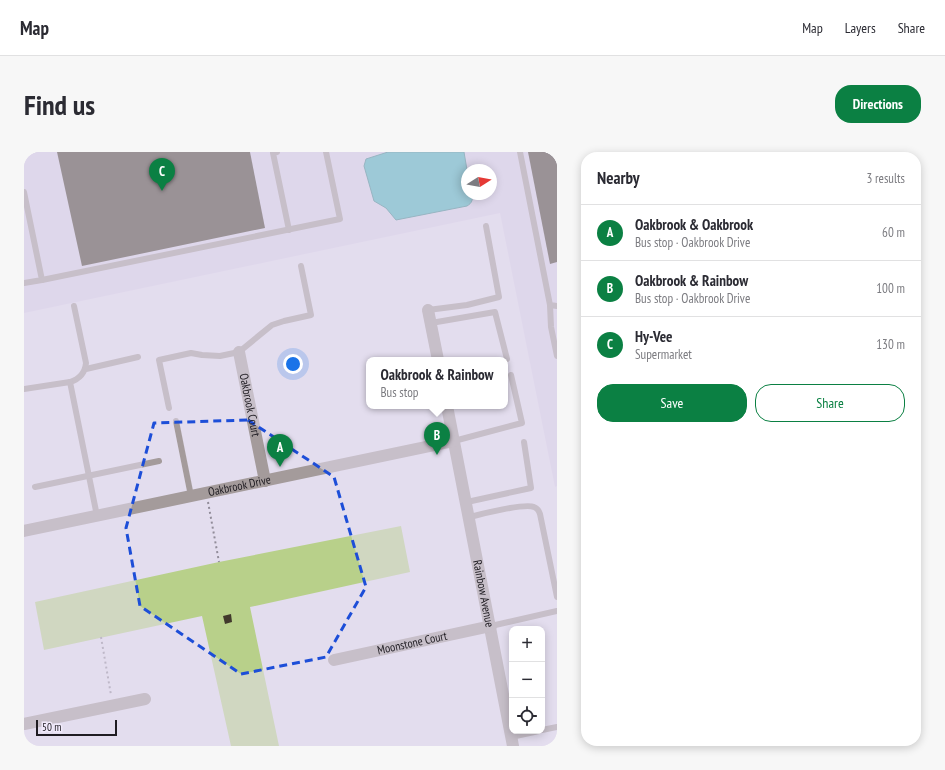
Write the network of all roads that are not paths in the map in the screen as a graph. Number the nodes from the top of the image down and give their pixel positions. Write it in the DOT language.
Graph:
graph roads {
  1 [pos="277,152"];
  2 [pos="326,152"];
  3 [pos="520,152"];
  4 [pos="24,192"];
  5 [pos="486,226"];
  6 [pos="289,230"];
  7 [pos="301,266"];
  8 [pos="42,280"];
  9 [pos="24,283"];
  10 [pos="74,306"];
  11 [pos="554,306"];
  12 [pos="428,310"];
  13 [pos="431,324"];
  14 [pos="239,352"];
  15 [pos="557,356"];
  16 [pos="138,357"];
  17 [pos="437,357"];
  18 [pos="506,357"];
  19 [pos="86,369"];
  20 [pos="511,375"];
  21 [pos="70,382"];
  22 [pos="24,390"];
  23 [pos="169,408"];
  24 [pos="448,409"];
  25 [pos="176,422"];
  26 [pos="454,441"];
  27 [pos="524,442"];
  28 [pos="159,461"];
  29 [pos="89,475"];
  30 [pos="265,481"];
  31 [pos="35,487"];
  32 [pos="190,496"];
  33 [pos="467,502"];
  34 [pos="97,516"];
  35 [pos="470,517"];
  36 [pos="24,531"];
  37 [pos="557,597"];
  38 [pos="557,611"];
  39 [pos="491,626"];
  40 [pos="334,660"];
  41 [pos="145,699"];
  42 [pos="24,724"];
  43 [pos="557,727"];
  44 [pos="545,729"];
  45 [pos="532,734"];
  46 [pos="512,742"];
  1 -- 6 [label="lane"];
  2 -- 6 [label="lane"];
  3 -- 11 [label="lane"];
  4 -- 8 [label="lane"];
  5 -- 12 [label="lane"];
  6 -- 8 [label="lane"];
  7 -- 14 [label="lane"];
  8 -- 9 [label="lane"];
  10 -- 19 [label="lane"];
  11 -- 15 [label="lane"];
  12 -- 13 [label="street"];
  13 -- 17 [label="street"];
  13 -- 18 [label="lane"];
  14 -- 23 [label="lane"];
  14 -- 30 [label="street, Oakbrook Court"];
  16 -- 19 [label="lane"];
  19 -- 21 [label="lane"];
  20 -- 26 [label="lane"];
  21 -- 22 [label="lane"];
  21 -- 29 [label="lane"];
  24 -- 26 [label="street, Rainbow Avenue"];
  25 -- 32 [label="lane"];
  26 -- 30 [label="street, Oakbrook Drive"];
  26 -- 33 [label="street, Rainbow Avenue"];
  27 -- 33 [label="lane"];
  28 -- 29 [label="lane"];
  29 -- 31 [label="lane"];
  29 -- 34 [label="lane"];
  30 -- 32 [label="street, Oakbrook Drive"];
  32 -- 34 [label="street, Oakbrook Drive"];
  33 -- 35 [label="street, Rainbow Avenue"];
  34 -- 36 [label="street, Oakbrook Drive"];
  35 -- 37 [label="lane"];
  35 -- 39 [label="street, Rainbow Avenue"];
  38 -- 39 [label="lane"];
  39 -- 40 [label="street, Moonstone Court"];
  39 -- 46 [label="street, Rainbow Avenue"];
  41 -- 42 [label="street"];
  43 -- 44 [label="lane"];
  45 -- 46 [label="lane"];
}
